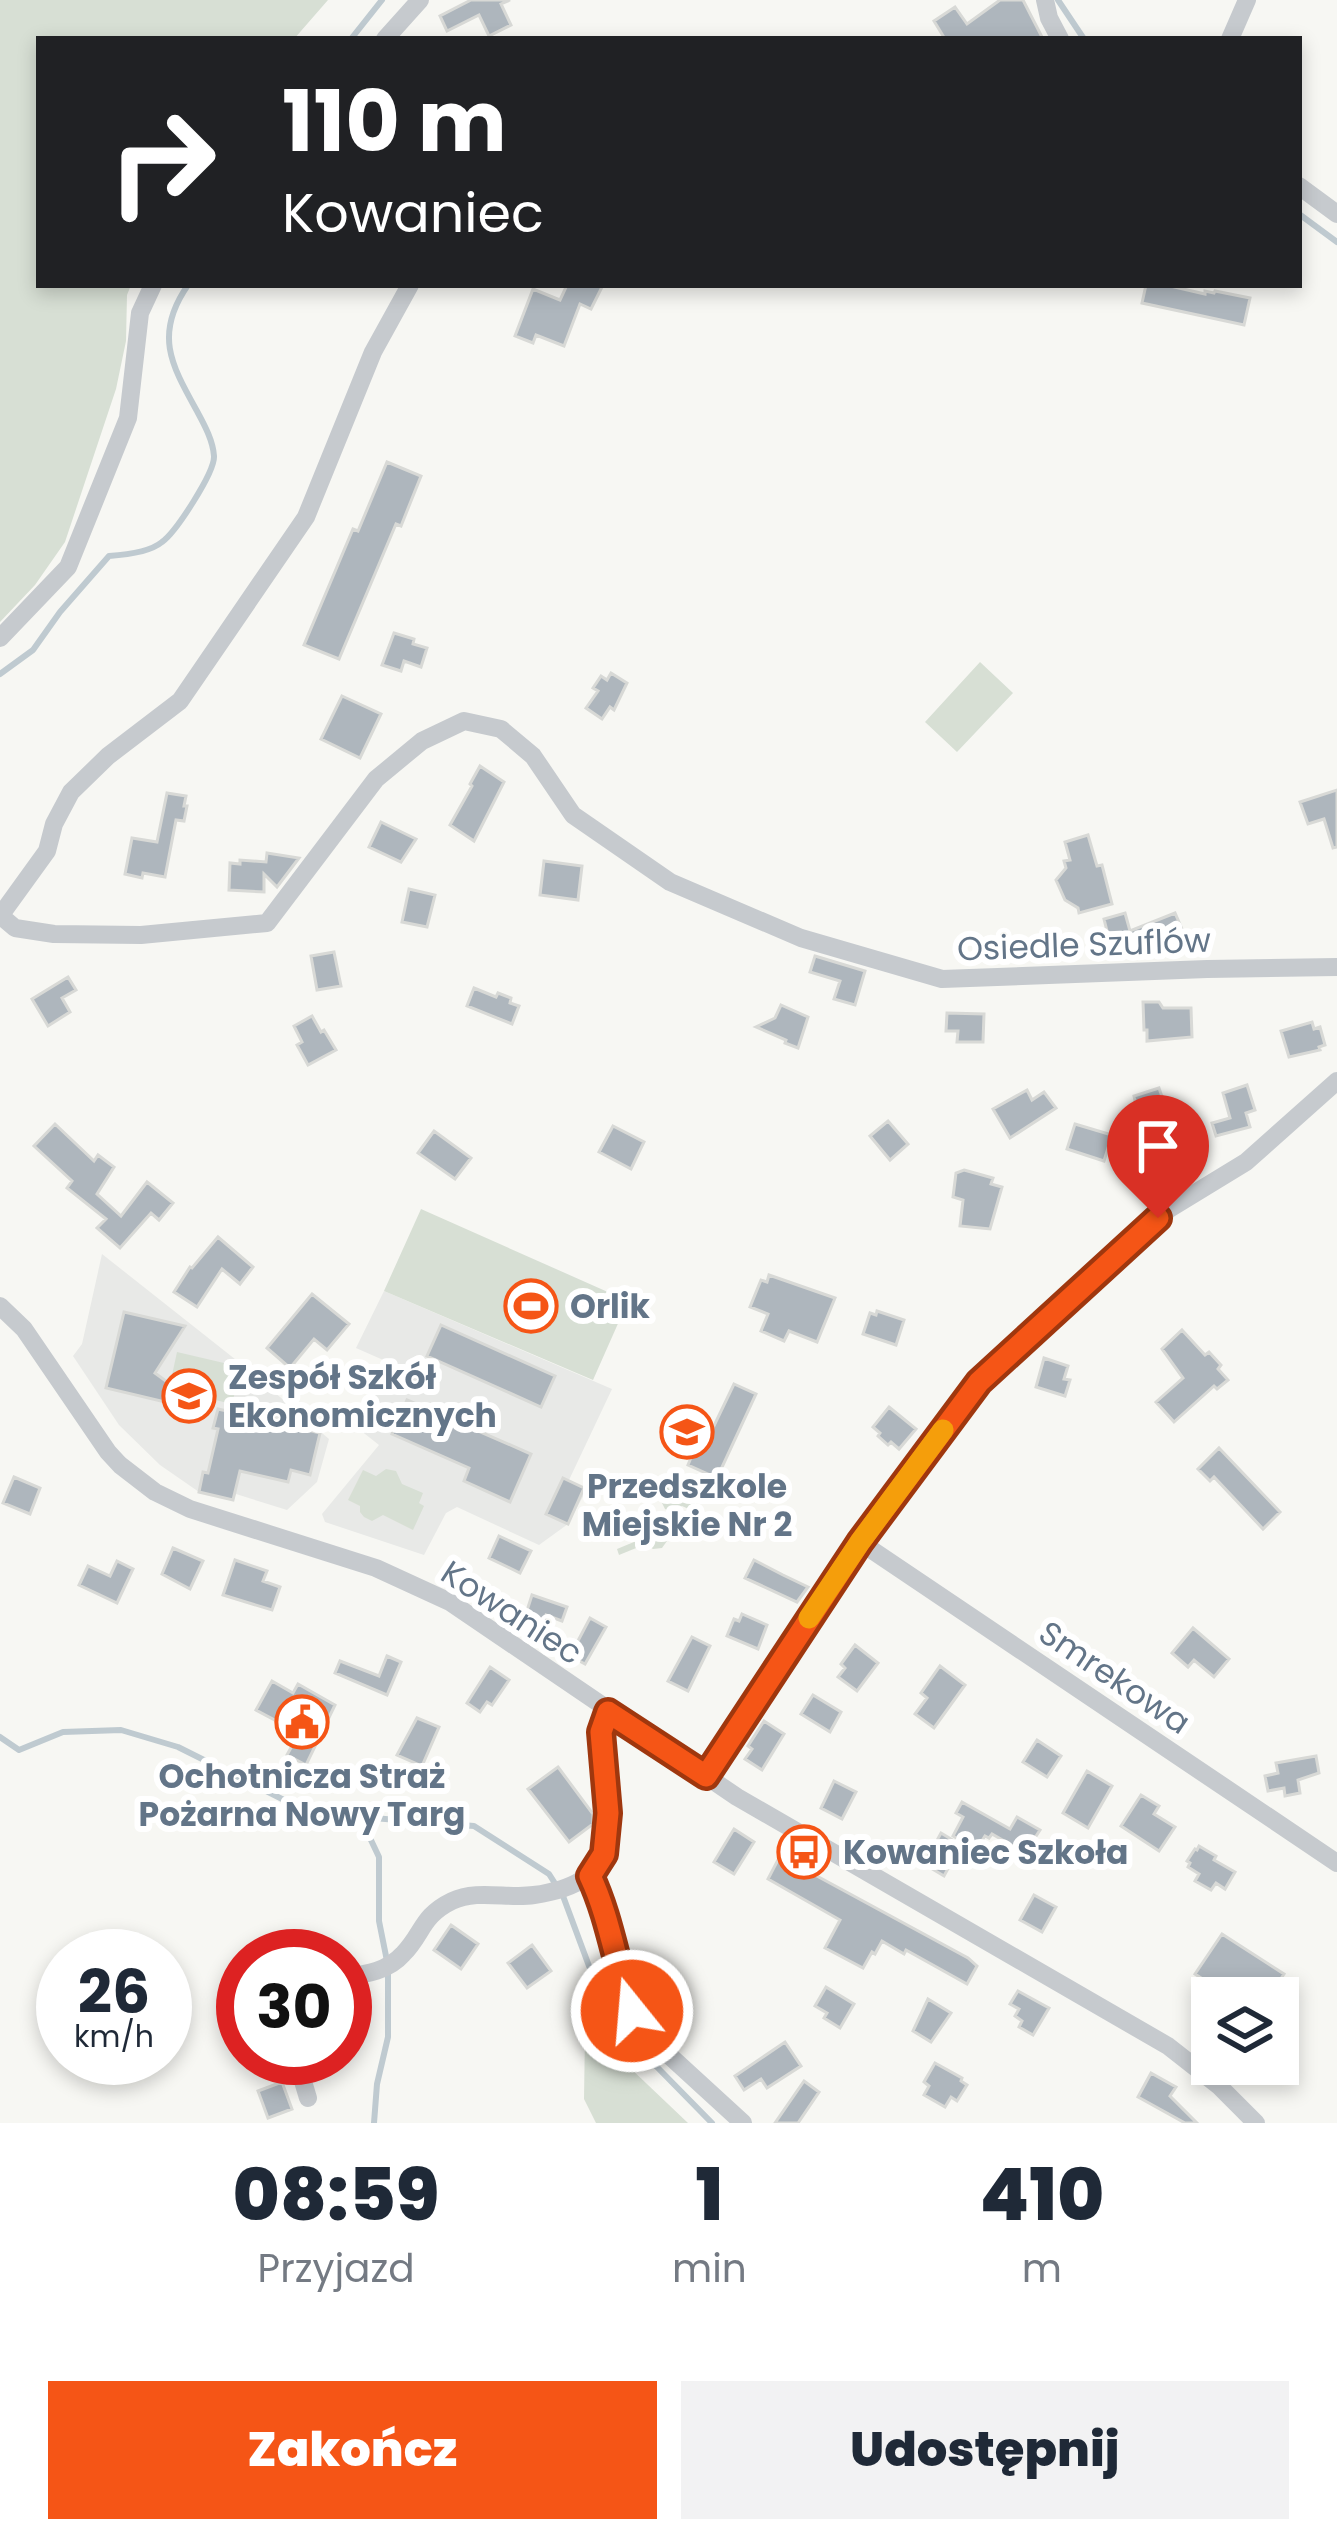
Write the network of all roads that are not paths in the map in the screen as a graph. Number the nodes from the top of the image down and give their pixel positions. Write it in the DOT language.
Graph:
graph roads {
  1 [pos="420,0"];
  2 [pos="1247,0"];
  3 [pos="1046,3"];
  4 [pos="388,36"];
  5 [pos="1059,36"];
  6 [pos="1231,36"];
  7 [pos="1302,188"];
  8 [pos="1337,214"];
  9 [pos="152,288"];
  10 [pos="408,288"];
  11 [pos="0,638"];
  12 [pos="0,916"];
  13 [pos="1337,968"];
  14 [pos="1337,1081"];
  15 [pos="0,1306"];
  16 [pos="860,1542"];
  17 [pos="608,1712"];
  18 [pos="706,1776"];
  19 [pos="1337,1863"];
  20 [pos="582,1880"];
  21 [pos="372,1973"];
  22 [pos="304,2085"];
  23 [pos="308,2098"];
  24 [pos="743,2123"];
  25 [pos="1256,2123"];
  1 -- 4 [label="street"];
  2 -- 6 [label="street"];
  3 -- 5 [label="street"];
  7 -- 8 [label="street"];
  9 -- 11 [label="street"];
  10 -- 12 [label="street"];
  12 -- 13 [label="street, Osiedle Szuflów"];
  14 -- 16 [label="street"];
  15 -- 17 [label="street, Kowaniec"];
  16 -- 18 [label="street"];
  16 -- 19 [label="street, Smrekowa"];
  17 -- 18 [label="street, Kowaniec"];
  17 -- 20 [label="street"];
  18 -- 25 [label="street, Kowaniec"];
  20 -- 21 [label="street"];
  20 -- 24 [label="street"];
  22 -- 23 [label="street"];
}
